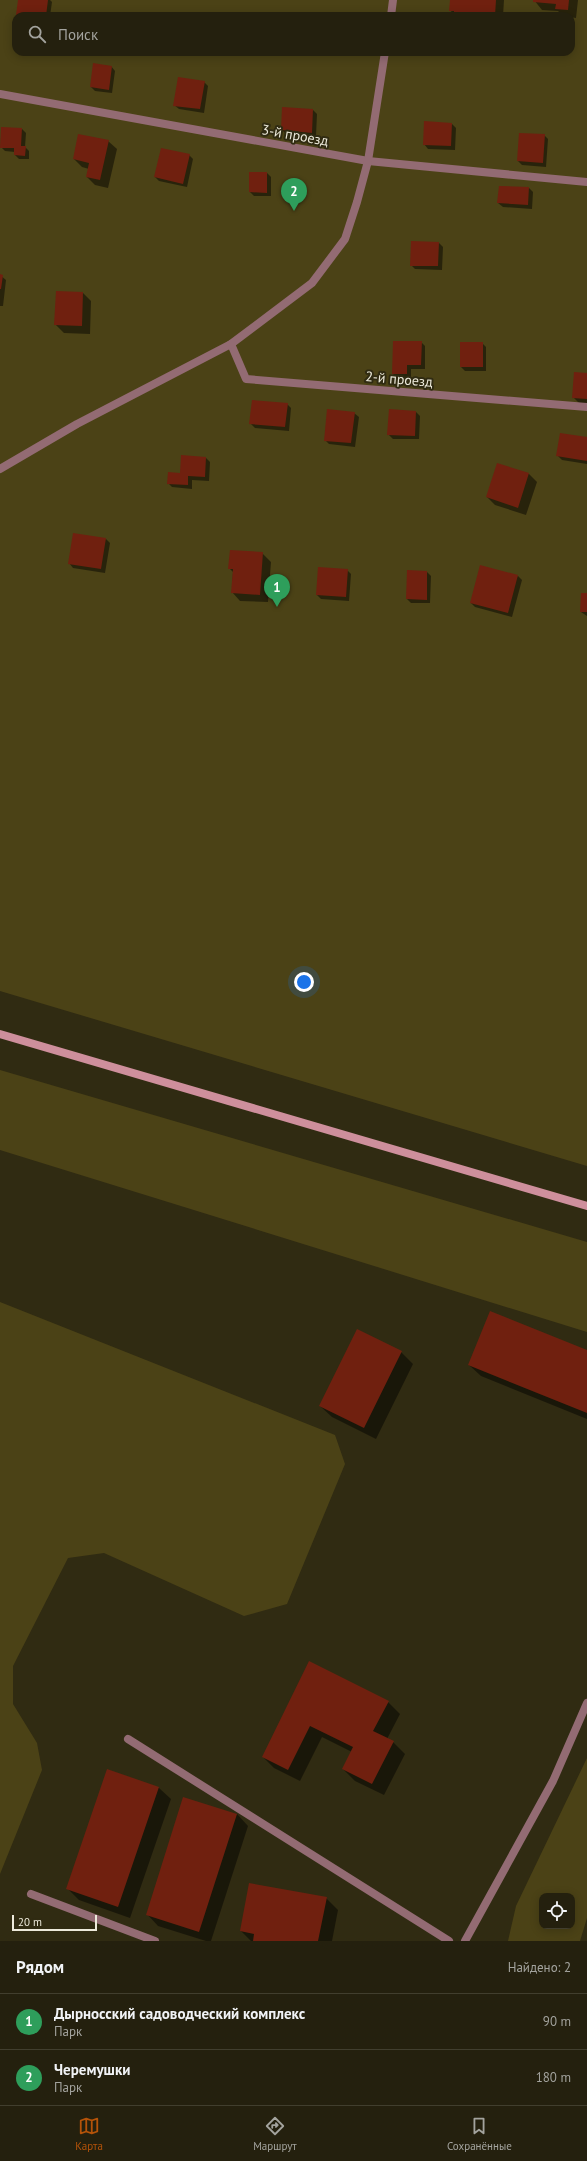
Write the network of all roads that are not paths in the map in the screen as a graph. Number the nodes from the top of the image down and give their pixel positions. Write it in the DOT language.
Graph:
graph roads {
  1 [pos="393,0"];
  2 [pos="392,12"];
  3 [pos="384,56"];
  4 [pos="0,94"];
  5 [pos="368,161"];
  6 [pos="587,182"];
  7 [pos="231,344"];
  8 [pos="587,407"];
  9 [pos="0,469"];
  10 [pos="0,1034"];
  11 [pos="587,1206"];
  12 [pos="587,1704"];
  13 [pos="128,1739"];
  14 [pos="31,1894"];
  15 [pos="155,1941"];
  16 [pos="449,1941"];
  17 [pos="465,1941"];
  1 -- 2 [label="street"];
  3 -- 5 [label="street"];
  4 -- 5 [label="street, 3-й проезд"];
  5 -- 6 [label="street, 3-й проезд"];
  5 -- 7 [label="street"];
  7 -- 8 [label="street, 2-й проезд"];
  7 -- 9 [label="street"];
  10 -- 11 [label="main road"];
  12 -- 17 [label="street"];
  13 -- 16 [label="street"];
  14 -- 15 [label="street"];
}
